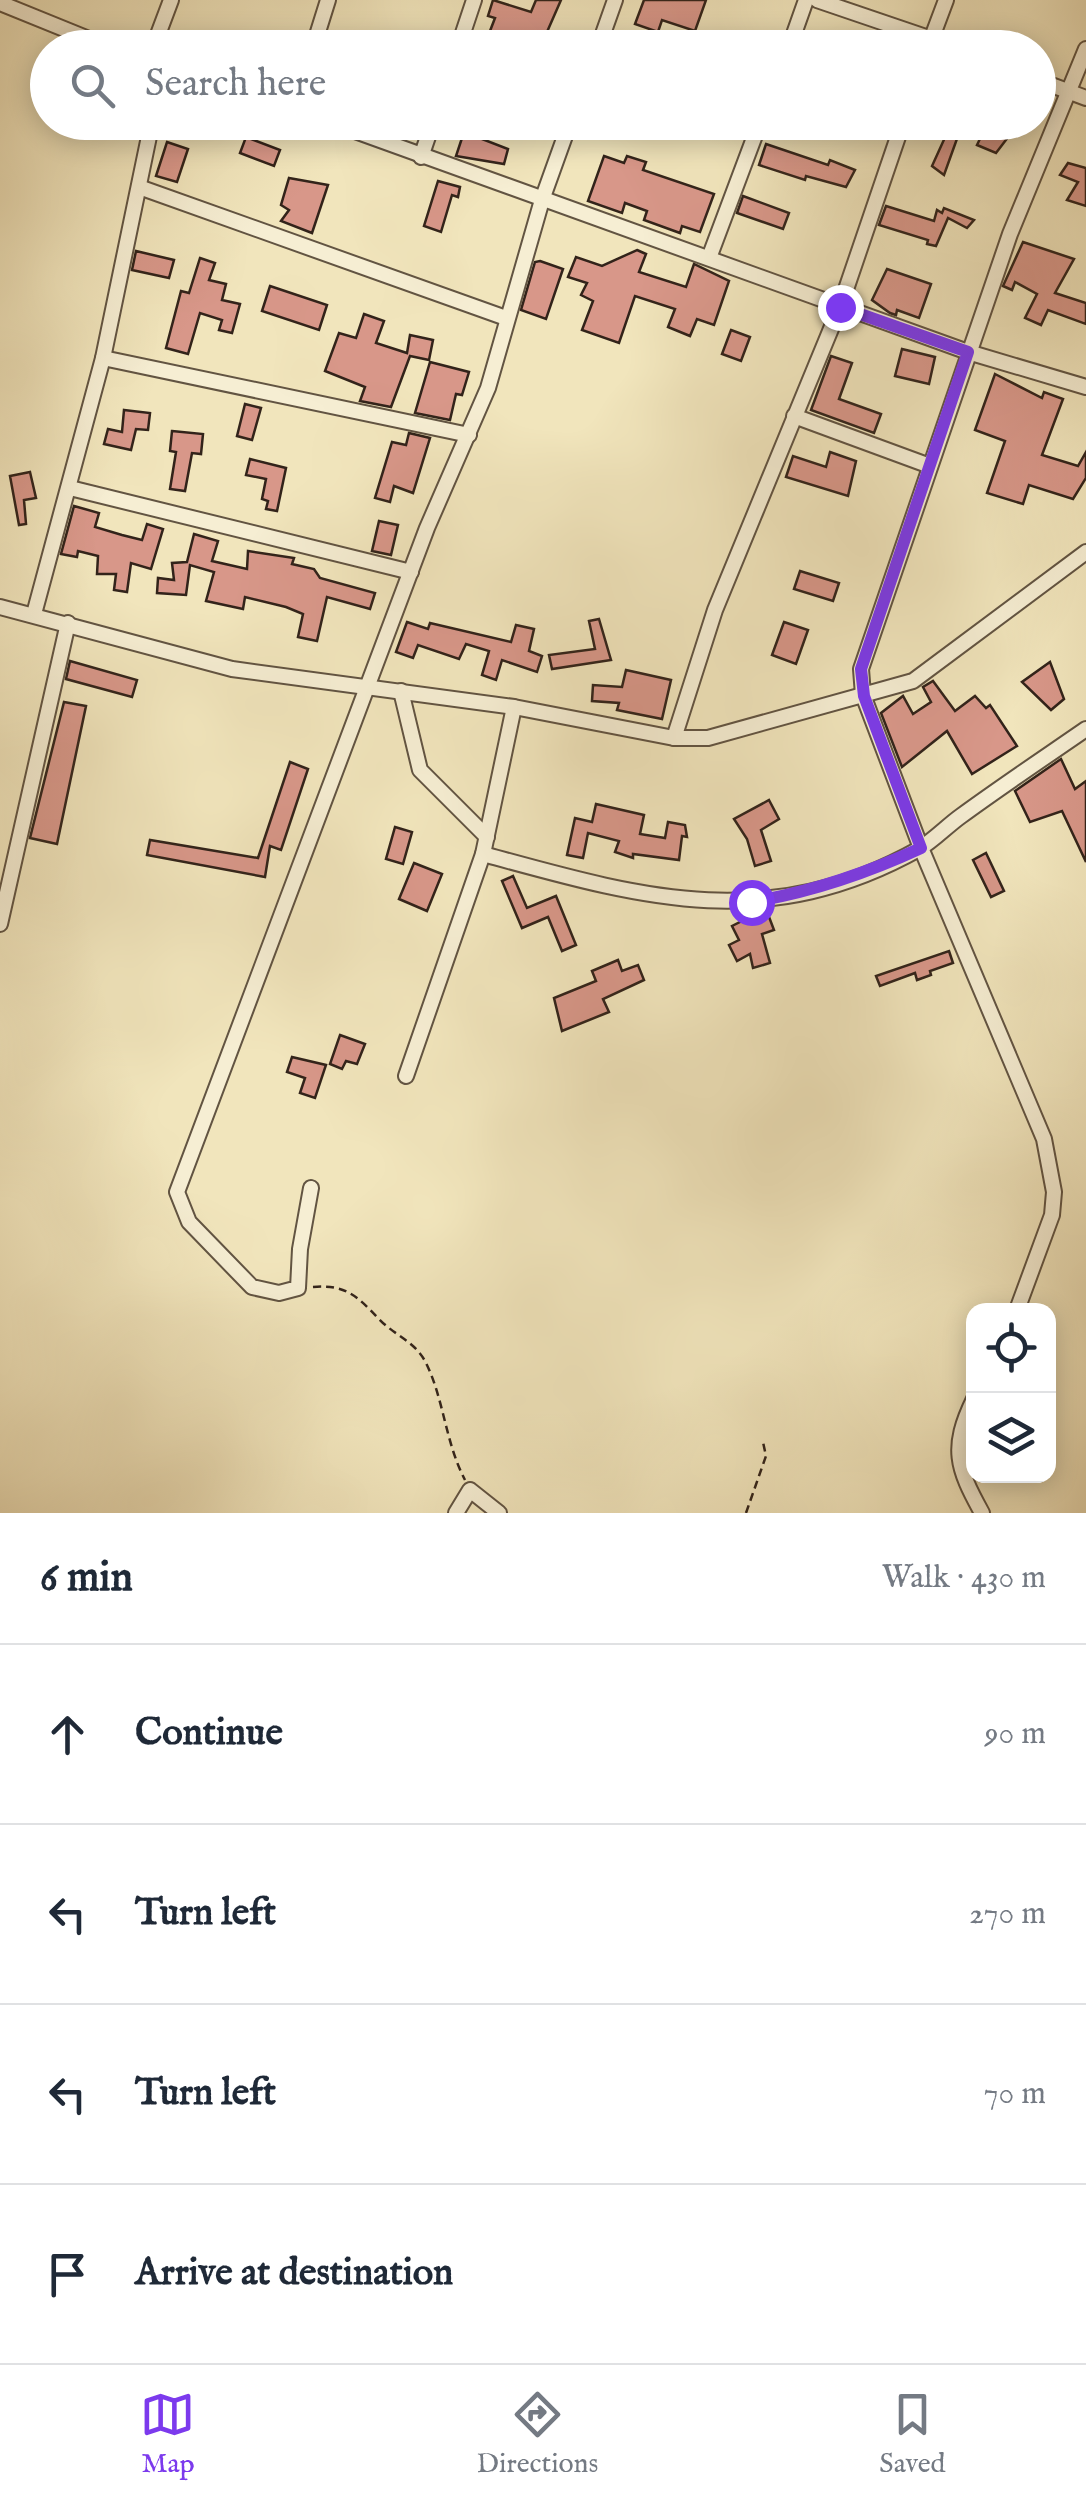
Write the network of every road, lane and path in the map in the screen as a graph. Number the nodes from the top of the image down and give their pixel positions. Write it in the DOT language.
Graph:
graph roads {
  1 [pos="171,0"];
  2 [pos="328,0"];
  3 [pos="474,0"];
  4 [pos="615,0"];
  5 [pos="806,0"];
  6 [pos="817,0"];
  7 [pos="946,0"];
  8 [pos="1,2"];
  9 [pos="68,30"];
  10 [pos="160,30"];
  11 [pos="319,30"];
  12 [pos="464,30"];
  13 [pos="604,30"];
  14 [pos="795,30"];
  15 [pos="898,30"];
  16 [pos="935,30"];
  17 [pos="1086,48"];
  18 [pos="1056,87"];
  19 [pos="1070,92"];
  20 [pos="1086,98"];
  21 [pos="1056,125"];
  22 [pos="148,140"];
  23 [pos="379,140"];
  24 [pos="427,140"];
  25 [pos="564,140"];
  26 [pos="753,140"];
  27 [pos="897,140"];
  28 [pos="1050,140"];
  29 [pos="422,156"];
  30 [pos="139,187"];
  31 [pos="542,200"];
  32 [pos="709,258"];
  33 [pos="840,307"];
  34 [pos="506,318"];
  35 [pos="968,352"];
  36 [pos="103,358"];
  37 [pos="1086,388"];
  38 [pos="794,416"];
  39 [pos="469,435"];
  40 [pos="930,466"];
  41 [pos="70,488"];
  42 [pos="1086,552"];
  43 [pos="411,572"];
  44 [pos="0,606"];
  45 [pos="34,614"];
  46 [pos="68,623"];
  47 [pos="370,686"];
  48 [pos="401,690"];
  49 [pos="864,696"];
  50 [pos="514,706"];
  51 [pos="1086,728"];
  52 [pos="674,738"];
  53 [pos="486,837"];
  54 [pos="921,848"];
  55 [pos="483,854"];
  56 [pos="0,924"];
  57 [pos="406,1076"];
  58 [pos="311,1188"];
  59 [pos="298,1288"];
  60 [pos="1019,1303"];
  61 [pos="966,1422"];
  62 [pos="764,1442"];
  63 [pos="966,1482"];
  64 [pos="966,1483"];
  65 [pos="470,1490"];
  66 [pos="456,1513"];
  67 [pos="498,1513"];
  68 [pos="746,1513"];
  69 [pos="982,1513"];
  1 -- 10 [label="street"];
  2 -- 11 [label="street"];
  3 -- 12 [label="street"];
  4 -- 13 [label="street"];
  5 -- 14 [label="street"];
  6 -- 15 [label="street"];
  7 -- 16 [label="street"];
  8 -- 9 [label="street"];
  17 -- 19 [label="street"];
  18 -- 19 [label="street"];
  19 -- 20 [label="street"];
  19 -- 21 [label="street"];
  22 -- 30 [label="street"];
  23 -- 29 [label="street"];
  24 -- 29 [label="street"];
  25 -- 31 [label="street"];
  26 -- 32 [label="street"];
  27 -- 33 [label="street"];
  28 -- 35 [label="street"];
  29 -- 31 [label="street"];
  30 -- 34 [label="street"];
  30 -- 36 [label="street"];
  31 -- 32 [label="street"];
  31 -- 34 [label="street"];
  32 -- 33 [label="street"];
  33 -- 35 [label="street"];
  33 -- 38 [label="street"];
  34 -- 39 [label="street"];
  35 -- 37 [label="street"];
  35 -- 40 [label="street"];
  36 -- 39 [label="street"];
  36 -- 41 [label="street"];
  38 -- 40 [label="street"];
  38 -- 52 [label="street"];
  39 -- 43 [label="street"];
  40 -- 49 [label="street"];
  41 -- 43 [label="street"];
  41 -- 45 [label="street"];
  42 -- 49 [label="street"];
  43 -- 47 [label="street"];
  44 -- 45 [label="street"];
  45 -- 46 [label="street"];
  46 -- 47 [label="street"];
  46 -- 56 [label="street"];
  47 -- 48 [label="street"];
  47 -- 59 [label="street"];
  48 -- 50 [label="street"];
  48 -- 53 [label="street"];
  49 -- 52 [label="street"];
  49 -- 54 [label="street"];
  50 -- 52 [label="street"];
  50 -- 53 [label="street"];
  51 -- 54 [label="street"];
  53 -- 55 [label="street"];
  54 -- 55 [label="street"];
  54 -- 60 [label="street"];
  55 -- 57 [label="street"];
  58 -- 59 [label="street"];
  59 -- 65 [label="path"];
  61 -- 63 [label="street"];
  62 -- 68 [label="path"];
  64 -- 69 [label="street"];
  65 -- 66 [label="street"];
  65 -- 67 [label="street"];
}
